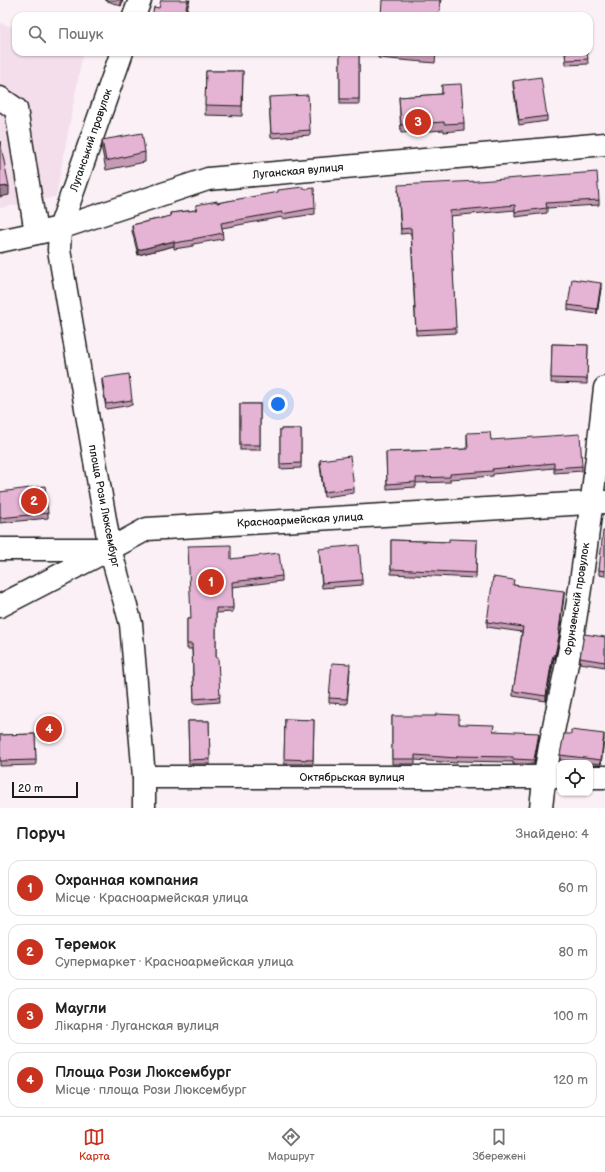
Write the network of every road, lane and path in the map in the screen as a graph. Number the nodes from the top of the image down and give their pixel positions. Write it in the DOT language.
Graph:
graph roads {
  1 [pos="140,0"];
  2 [pos="136,12"];
  3 [pos="121,56"];
  4 [pos="0,98"];
  5 [pos="605,144"];
  6 [pos="60,228"];
  7 [pos="36,233"];
  8 [pos="0,241"];
  9 [pos="605,388"];
  10 [pos="599,502"];
  11 [pos="110,549"];
  12 [pos="0,550"];
  13 [pos="0,606"];
  14 [pos="144,777"];
  15 [pos="552,777"];
  16 [pos="593,777"];
  17 [pos="605,777"];
  18 [pos="144,808"];
  19 [pos="540,808"];
  1 -- 2 [label="street"];
  3 -- 6 [label="street, Луганський провулок"];
  4 -- 7 [label="street"];
  5 -- 6 [label="street, Луганская вулиця"];
  6 -- 7 [label="street, Луганская вулиця"];
  6 -- 11 [label="street, площа Рози Люксембург"];
  7 -- 8 [label="street, Луганская вулиця"];
  9 -- 10 [label="street, Фрунзенскій провулок"];
  10 -- 11 [label="street, Красноармейская улица"];
  10 -- 15 [label="street, Фрунзенскій провулок"];
  11 -- 12 [label="street, Красноармейская улица"];
  11 -- 13 [label="street"];
  11 -- 14 [label="street, площа Рози Люксембург"];
  14 -- 15 [label="street, Октябрьская вулиця"];
  14 -- 18 [label="street, площа Рози Люксембург"];
  15 -- 19 [label="street, Фрунзенскій провулок"];
  16 -- 17 [label="street"];
}
